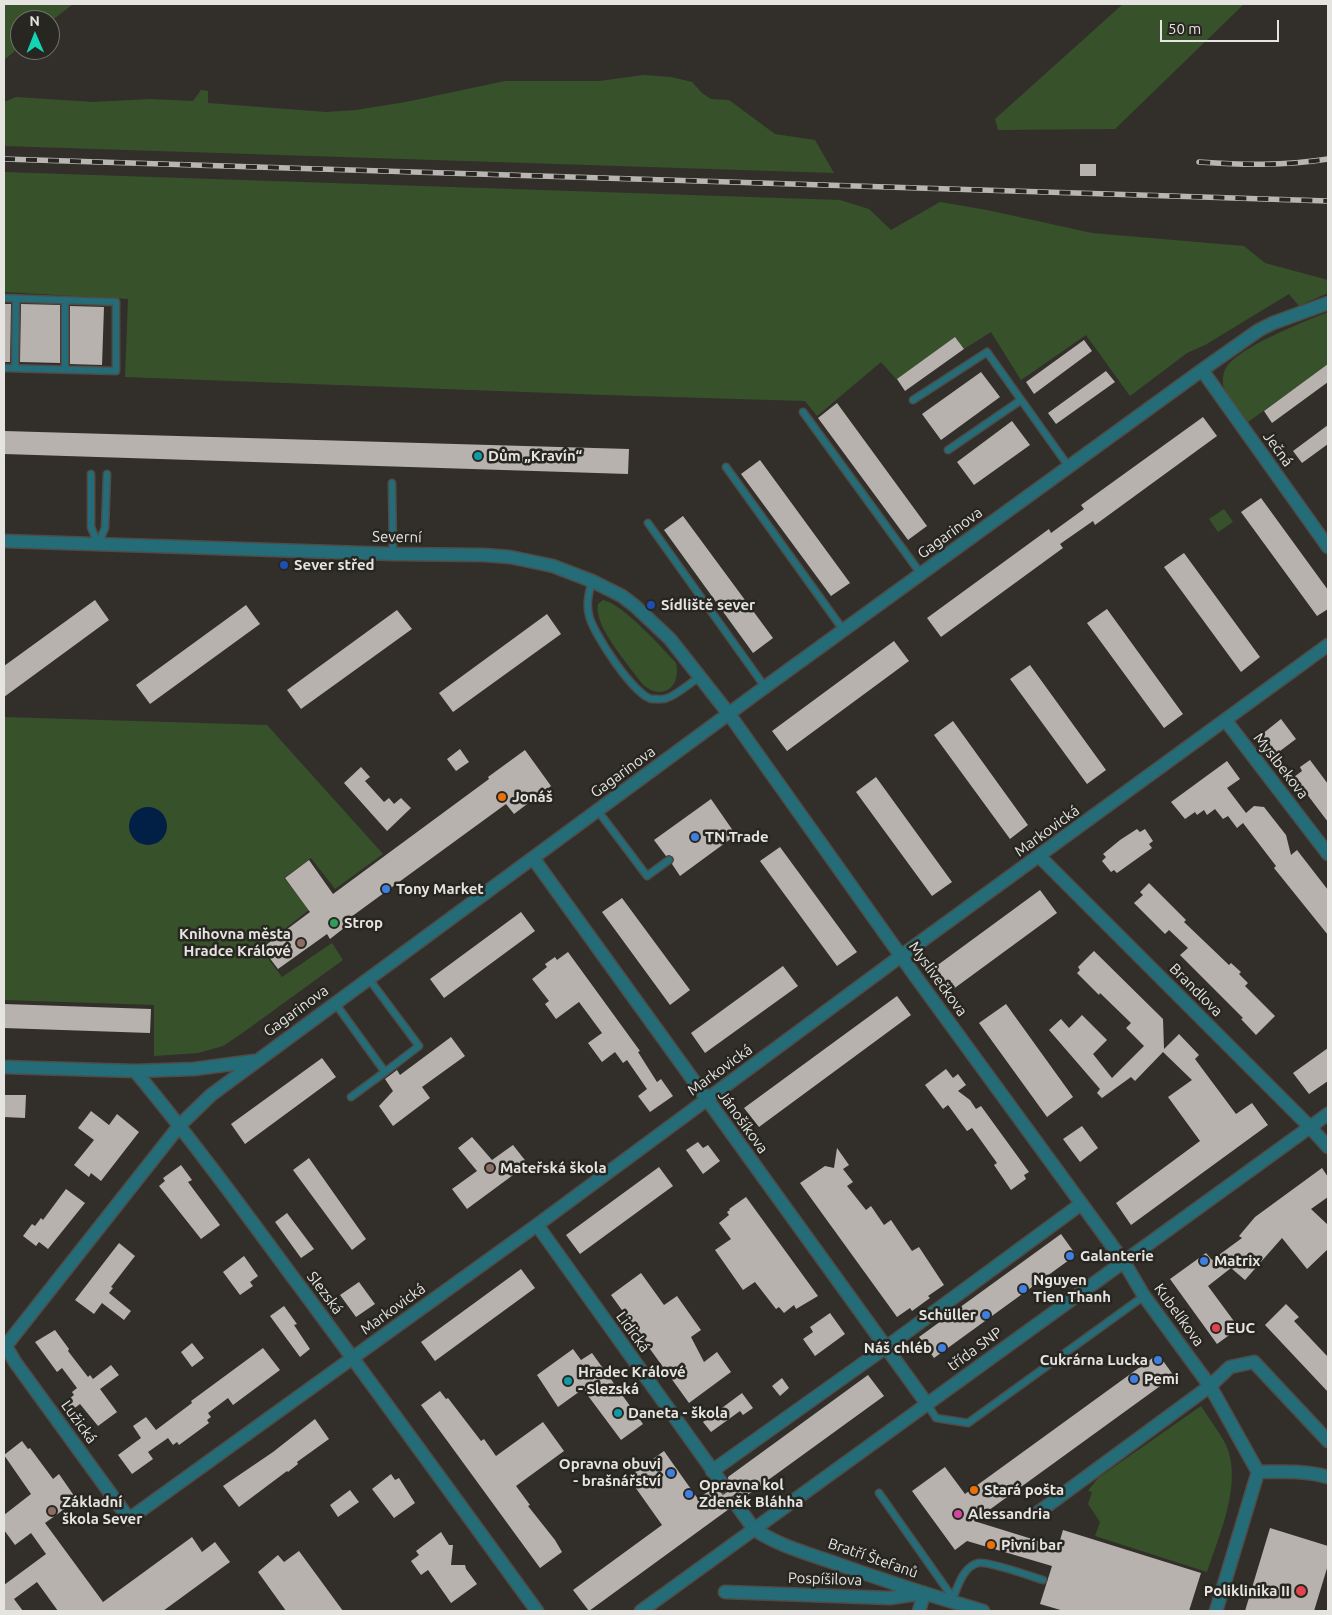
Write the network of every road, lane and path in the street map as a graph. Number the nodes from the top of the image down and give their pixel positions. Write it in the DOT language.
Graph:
graph roads {
  1 [pos="4,298"];
  2 [pos="16,299"];
  3 [pos="65,300"];
  4 [pos="1328,303"];
  5 [pos="4,368"];
  6 [pos="15,368"];
  7 [pos="65,369"];
  8 [pos="1202,370"];
  9 [pos="913,400"];
  10 [pos="1021,400"];
  11 [pos="803,412"];
  12 [pos="948,450"];
  13 [pos="726,467"];
  14 [pos="1069,467"];
  15 [pos="92,474"];
  16 [pos="107,474"];
  17 [pos="392,483"];
  18 [pos="648,523"];
  19 [pos="4,541"];
  20 [pos="98,544"];
  21 [pos="1328,547"];
  22 [pos="393,554"];
  23 [pos="921,574"];
  24 [pos="592,581"];
  25 [pos="844,630"];
  26 [pos="1328,645"];
  27 [pos="699,676"];
  28 [pos="765,687"];
  29 [pos="728,714"];
  30 [pos="1226,721"];
  31 [pos="598,811"];
  32 [pos="1328,854"];
  33 [pos="1040,856"];
  34 [pos="534,858"];
  35 [pos="669,860"];
  36 [pos="901,956"];
  37 [pos="369,979"];
  38 [pos="335,1003"];
  39 [pos="256,1060"];
  40 [pos="4,1067"];
  41 [pos="135,1071"];
  42 [pos="385,1072"];
  43 [pos="351,1097"];
  44 [pos="707,1100"];
  45 [pos="1328,1114"];
  46 [pos="180,1125"];
  47 [pos="1310,1127"];
  48 [pos="1328,1147"];
  49 [pos="1081,1204"];
  50 [pos="537,1225"];
  51 [pos="1124,1262"];
  52 [pos="1144,1296"];
  53 [pos="4,1346"];
  54 [pos="886,1347"];
  55 [pos="353,1358"];
  56 [pos="1210,1386"];
  57 [pos="927,1404"];
  58 [pos="1328,1441"];
  59 [pos="712,1471"];
  60 [pos="1258,1472"];
  61 [pos="1328,1477"];
  62 [pos="721,1482"];
  63 [pos="879,1494"];
  64 [pos="736,1504"];
  65 [pos="1036,1514"];
  66 [pos="129,1519"];
  67 [pos="754,1529"];
  68 [pos="1043,1580"];
  69 [pos="725,1592"];
  70 [pos="924,1594"];
  71 [pos="953,1600"];
  72 [pos="537,1611"];
  73 [pos="641,1611"];
  74 [pos="919,1611"];
  75 [pos="983,1611"];
  76 [pos="1216,1611"];
  1 -- 2 [label="lane"];
  2 -- 3 [label="lane"];
  2 -- 6 [label="lane"];
  3 -- 7 [label="lane"];
  3 -- 7 [label="lane"];
  4 -- 8 [label="street, Gagarinova"];
  5 -- 6 [label="lane"];
  6 -- 7 [label="lane"];
  8 -- 14 [label="street, Gagarinova"];
  8 -- 21 [label="street, Ječná"];
  9 -- 10 [label="lane"];
  10 -- 12 [label="lane"];
  10 -- 14 [label="lane"];
  11 -- 23 [label="lane"];
  13 -- 25 [label="lane"];
  14 -- 23 [label="street, Gagarinova"];
  15 -- 20 [label="lane"];
  16 -- 20 [label="lane"];
  17 -- 22 [label="lane"];
  18 -- 28 [label="lane"];
  19 -- 20 [label="street, Severní"];
  20 -- 22 [label="street, Severní"];
  22 -- 24 [label="street, Severní"];
  23 -- 25 [label="street, Gagarinova"];
  24 -- 27 [label="street, Severní"];
  24 -- 27 [label="lane"];
  25 -- 28 [label="street, Gagarinova"];
  26 -- 30 [label="street, Markovická"];
  27 -- 29 [label="street, Severní"];
  28 -- 29 [label="street, Gagarinova"];
  29 -- 31 [label="street, Gagarinova"];
  29 -- 36 [label="street, Myslivečkova"];
  30 -- 32 [label="street, Myslbekova"];
  30 -- 33 [label="street, Markovická"];
  31 -- 34 [label="street, Gagarinova"];
  31 -- 35 [label="lane"];
  33 -- 36 [label="street, Markovická"];
  33 -- 47 [label="street, Brandlova"];
  34 -- 37 [label="street, Gagarinova"];
  34 -- 44 [label="street, Jánošíkova"];
  36 -- 44 [label="street, Markovická"];
  36 -- 49 [label="street, Myslivečkova"];
  37 -- 38 [label="street, Gagarinova"];
  37 -- 42 [label="lane"];
  38 -- 39 [label="street, Gagarinova"];
  38 -- 42 [label="lane"];
  39 -- 41 [label="street"];
  39 -- 46 [label="street, Gagarinova"];
  40 -- 41 [label="street"];
  41 -- 46 [label="street, Slezská"];
  42 -- 43 [label="lane"];
  44 -- 50 [label="street, Markovická"];
  44 -- 54 [label="street, Jánošíkova"];
  45 -- 47 [label="street, třída SNP"];
  46 -- 53 [label="street, Gagarinova"];
  46 -- 55 [label="street, Slezská"];
  47 -- 48 [label="street, Brandlova"];
  47 -- 51 [label="street, třída SNP"];
  49 -- 51 [label="street, Myslivečkova"];
  49 -- 54 [label="street"];
  50 -- 55 [label="street, Markovická"];
  50 -- 59 [label="street, Lidická"];
  51 -- 52 [label="street, Kubelíkova"];
  51 -- 57 [label="street, třída SNP"];
  52 -- 56 [label="street, Kubelíkova"];
  52 -- 57 [label="lane"];
  53 -- 66 [label="street, Lužická"];
  54 -- 57 [label="street, Jánošíkova"];
  54 -- 59 [label="street"];
  55 -- 66 [label="street, Markovická"];
  55 -- 72 [label="street, Slezská"];
  56 -- 58 [label="street"];
  56 -- 60 [label="street, Kubelíkova"];
  56 -- 65 [label="street"];
  57 -- 67 [label="street, třída SNP"];
  59 -- 62 [label="street, Lidická"];
  60 -- 61 [label="street"];
  60 -- 76 [label="street"];
  63 -- 71 [label="lane"];
  64 -- 67 [label="street"];
  67 -- 70 [label="street, Bratří Štefanů"];
  67 -- 73 [label="street, třída SNP"];
  68 -- 71 [label="lane"];
  69 -- 70 [label="street, Pospíšilova"];
  70 -- 71 [label="street, Bratří Štefanů"];
  70 -- 74 [label="street"];
  71 -- 75 [label="street, Bratří Štefanů"];
}
